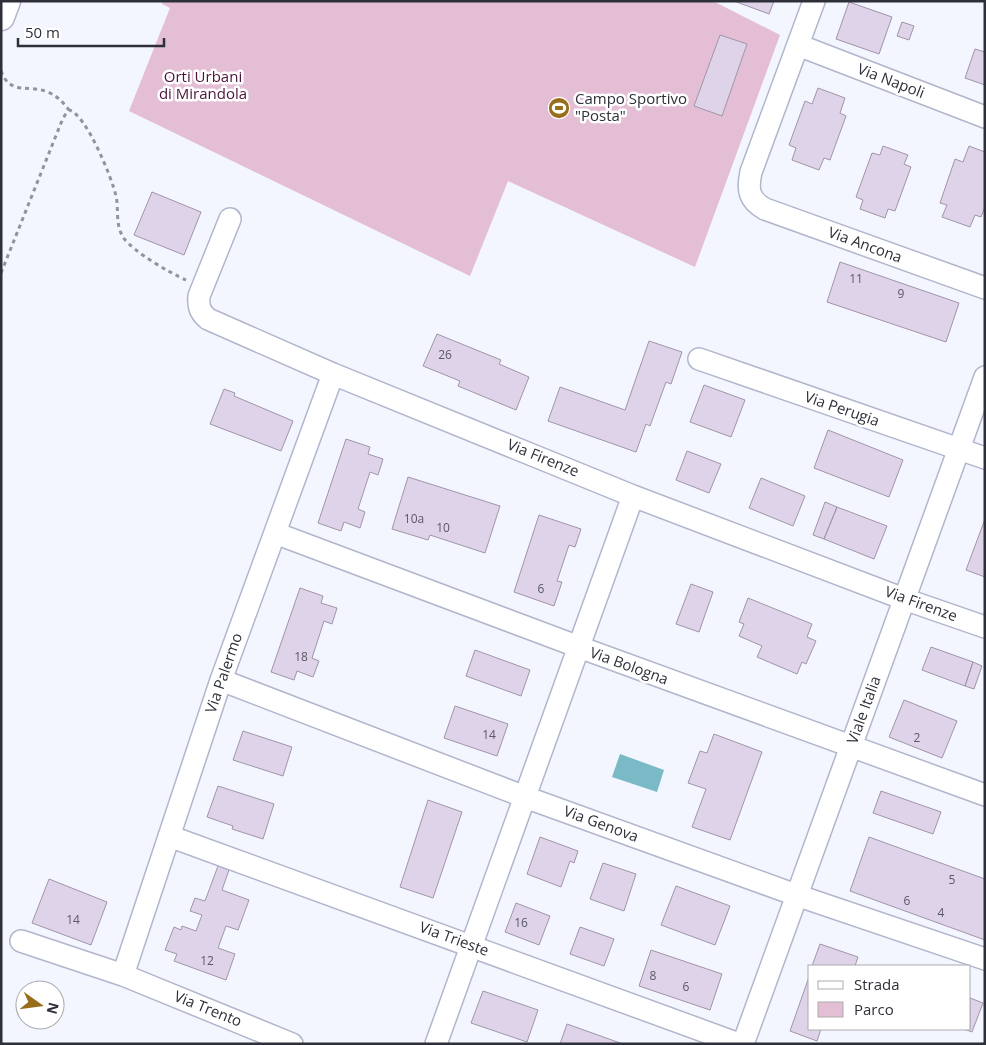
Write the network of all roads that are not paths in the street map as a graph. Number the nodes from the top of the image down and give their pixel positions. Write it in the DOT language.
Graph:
graph roads {
  1 [pos="8,1"];
  2 [pos="814,1"];
  3 [pos="1,17"];
  4 [pos="798,45"];
  5 [pos="985,117"];
  6 [pos="230,219"];
  7 [pos="985,288"];
  8 [pos="699,359"];
  9 [pos="333,374"];
  10 [pos="985,377"];
  11 [pos="959,449"];
  12 [pos="985,458"];
  13 [pos="633,496"];
  14 [pos="275,533"];
  15 [pos="904,599"];
  16 [pos="985,627"];
  17 [pos="579,647"];
  18 [pos="221,680"];
  19 [pos="850,746"];
  20 [pos="985,795"];
  21 [pos="525,796"];
  22 [pos="169,836"];
  23 [pos="796,895"];
  24 [pos="21,941"];
  25 [pos="471,945"];
  26 [pos="985,959"];
  27 [pos="123,975"];
  28 [pos="292,1044"];
  29 [pos="436,1044"];
  30 [pos="739,1044"];
  31 [pos="743,1044"];
  1 -- 3 [label="street"];
  2 -- 4 [label="street"];
  4 -- 5 [label="street, Via Napoli"];
  4 -- 7 [label="street, Via Ancona"];
  6 -- 9 [label="street, Via Firenze"];
  8 -- 11 [label="street, Via Perugia"];
  9 -- 13 [label="street, Via Firenze"];
  9 -- 14 [label="street, Via Palermo"];
  10 -- 11 [label="street, Viale Italia"];
  11 -- 12 [label="street, Via Perugia"];
  11 -- 15 [label="street, Viale Italia"];
  13 -- 15 [label="street, Via Firenze"];
  13 -- 17 [label="street"];
  14 -- 17 [label="street, Via Bologna"];
  14 -- 18 [label="street, Via Palermo"];
  15 -- 16 [label="street, Via Firenze"];
  15 -- 19 [label="street, Viale Italia"];
  17 -- 19 [label="street, Via Bologna"];
  17 -- 21 [label="street"];
  18 -- 21 [label="street, Via Genova"];
  18 -- 22 [label="street, Via Palermo"];
  19 -- 20 [label="street, Via Bologna"];
  19 -- 23 [label="street, Viale Italia"];
  21 -- 23 [label="street, Via Genova"];
  21 -- 25 [label="street"];
  22 -- 25 [label="street, Via Trieste"];
  22 -- 27 [label="street, Via Palermo"];
  23 -- 26 [label="street, Via Genova"];
  23 -- 31 [label="street, Viale Italia"];
  24 -- 27 [label="street, Via Trento"];
  25 -- 29 [label="street"];
  25 -- 30 [label="street, Via Trieste"];
  27 -- 28 [label="street, Via Trento"];
}
